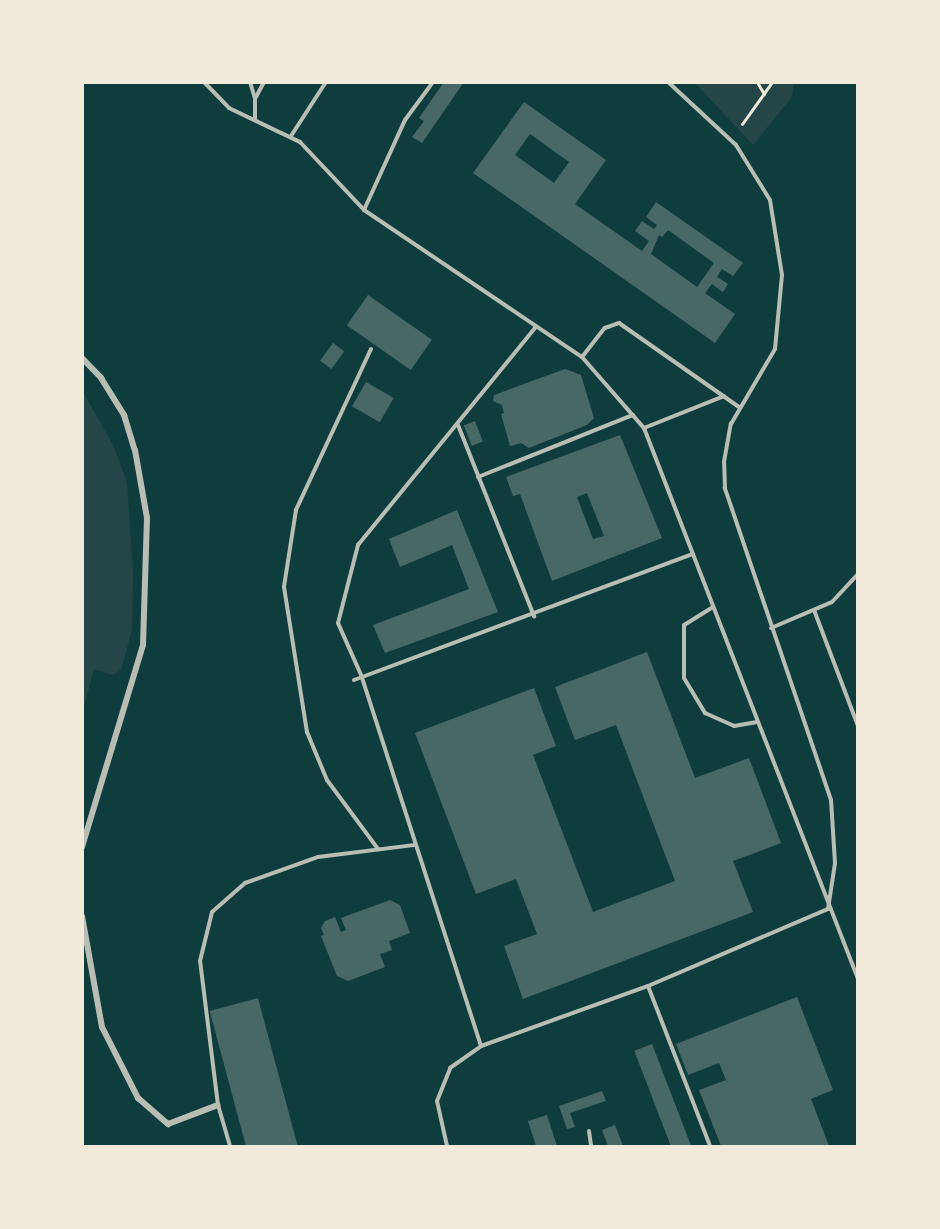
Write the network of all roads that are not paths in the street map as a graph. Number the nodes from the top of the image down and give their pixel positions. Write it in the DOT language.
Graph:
graph roads {
  1 [pos="204,82"];
  2 [pos="250,82"];
  3 [pos="264,82"];
  4 [pos="326,82"];
  5 [pos="433,82"];
  6 [pos="668,82"];
  7 [pos="255,98"];
  8 [pos="255,120"];
  9 [pos="291,136"];
  10 [pos="364,210"];
  11 [pos="535,328"];
  12 [pos="371,349"];
  13 [pos="582,357"];
  14 [pos="82,358"];
  15 [pos="724,396"];
  16 [pos="739,407"];
  17 [pos="633,415"];
  18 [pos="458,424"];
  19 [pos="644,428"];
  20 [pos="478,477"];
  21 [pos="692,554"];
  22 [pos="858,574"];
  23 [pos="712,608"];
  24 [pos="814,610"];
  25 [pos="534,616"];
  26 [pos="771,628"];
  27 [pos="362,677"];
  28 [pos="354,680"];
  29 [pos="756,722"];
  30 [pos="858,726"];
  31 [pos="415,844"];
  32 [pos="82,847"];
  33 [pos="378,849"];
  34 [pos="828,909"];
  35 [pos="82,916"];
  36 [pos="858,979"];
  37 [pos="648,986"];
  38 [pos="481,1046"];
  39 [pos="218,1105"];
  40 [pos="589,1131"];
  41 [pos="230,1146"];
  42 [pos="447,1146"];
  43 [pos="591,1146"];
  44 [pos="710,1146"];
  1 -- 8 [label="lane"];
  2 -- 7 [label="lane"];
  3 -- 7 [label="lane"];
  4 -- 9 [label="lane"];
  5 -- 10 [label="lane"];
  6 -- 16 [label="lane"];
  7 -- 8 [label="lane"];
  8 -- 9 [label="lane"];
  9 -- 10 [label="lane"];
  10 -- 11 [label="lane"];
  11 -- 13 [label="lane"];
  11 -- 18 [label="lane"];
  12 -- 33 [label="lane"];
  13 -- 15 [label="lane"];
  13 -- 17 [label="lane"];
  14 -- 32 [label="street"];
  15 -- 16 [label="lane"];
  15 -- 19 [label="lane"];
  16 -- 26 [label="lane"];
  17 -- 19 [label="lane"];
  17 -- 20 [label="lane"];
  18 -- 20 [label="lane"];
  18 -- 27 [label="lane"];
  19 -- 21 [label="lane"];
  20 -- 25 [label="lane"];
  21 -- 23 [label="lane"];
  21 -- 25 [label="lane"];
  22 -- 24 [label="lane"];
  23 -- 29 [label="lane"];
  23 -- 29 [label="lane"];
  24 -- 26 [label="lane"];
  24 -- 30 [label="lane"];
  25 -- 27 [label="lane"];
  26 -- 34 [label="lane"];
  27 -- 28 [label="lane"];
  27 -- 31 [label="lane"];
  29 -- 34 [label="lane"];
  31 -- 33 [label="lane"];
  31 -- 38 [label="lane"];
  33 -- 39 [label="lane"];
  34 -- 36 [label="lane"];
  34 -- 37 [label="lane"];
  35 -- 39 [label="street"];
  37 -- 38 [label="lane"];
  37 -- 44 [label="lane"];
  38 -- 42 [label="lane"];
  39 -- 41 [label="lane"];
  40 -- 43 [label="lane"];
}
